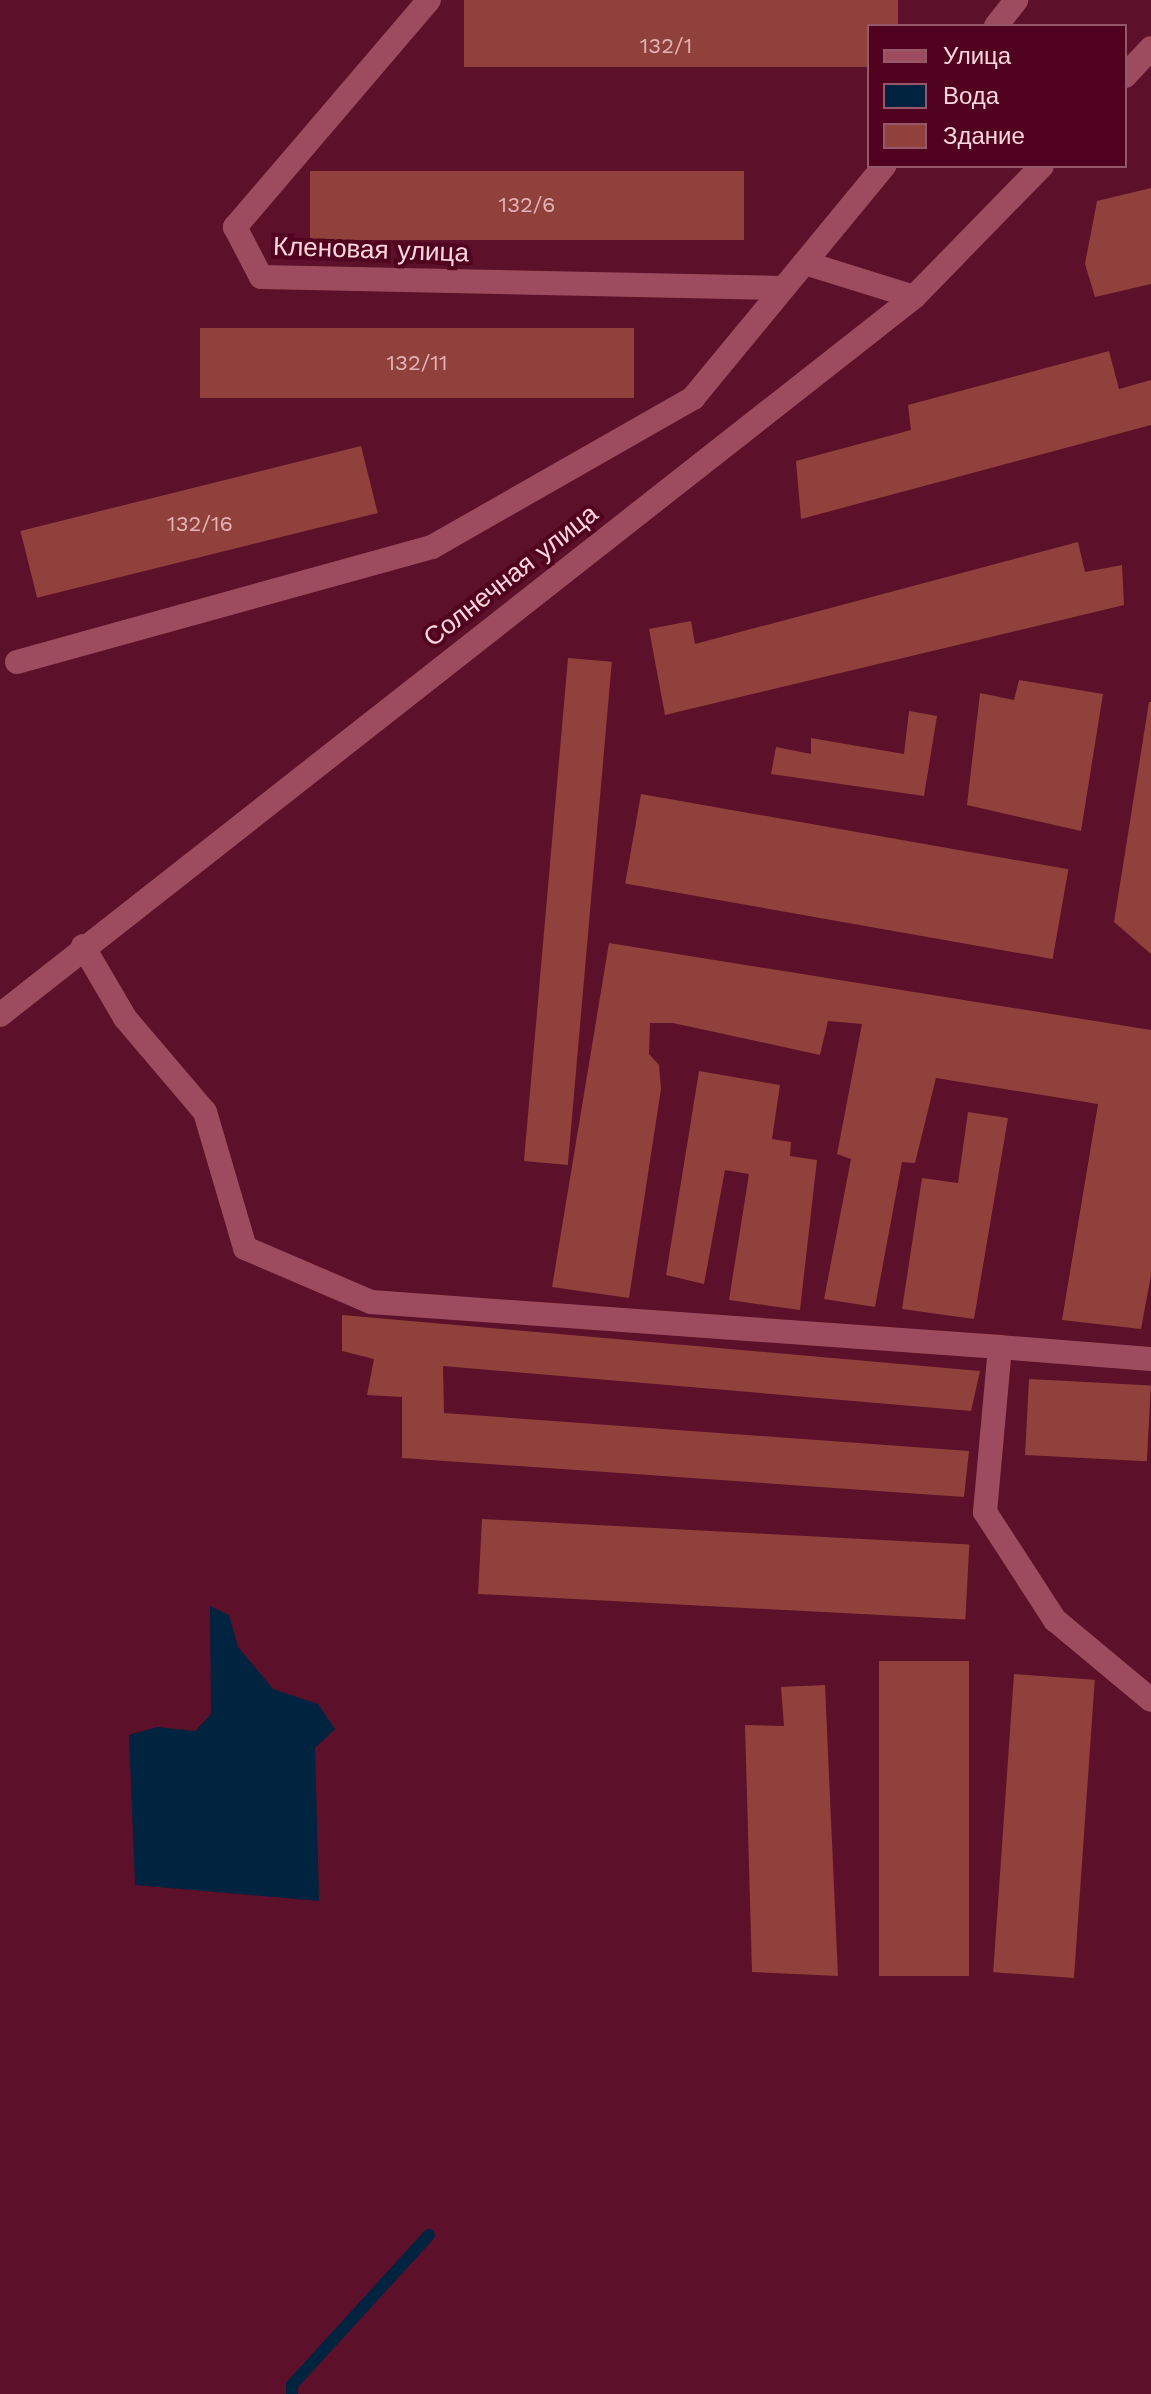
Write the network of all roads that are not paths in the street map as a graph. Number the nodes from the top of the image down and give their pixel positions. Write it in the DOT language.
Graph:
graph roads {
  1 [pos="429,0"];
  2 [pos="1016,0"];
  3 [pos="998,24"];
  4 [pos="1151,48"];
  5 [pos="1127,74"];
  6 [pos="882,168"];
  7 [pos="1040,168"];
  8 [pos="805,263"];
  9 [pos="783,288"];
  10 [pos="914,297"];
  11 [pos="17,662"];
  12 [pos="83,946"];
  13 [pos="0,1015"];
  14 [pos="1000,1347"];
  15 [pos="1151,1359"];
  16 [pos="1151,1700"];
  1 -- 9 [label="street, Кленовая улица"];
  2 -- 3 [label="street"];
  4 -- 5 [label="street"];
  6 -- 8 [label="street"];
  7 -- 10 [label="street, Солнечная улица"];
  8 -- 9 [label="street"];
  8 -- 10 [label="street"];
  9 -- 11 [label="street"];
  10 -- 12 [label="street, Солнечная улица"];
  12 -- 13 [label="street, Солнечная улица"];
  12 -- 14 [label="street"];
  14 -- 15 [label="street"];
  14 -- 16 [label="street"];
}
